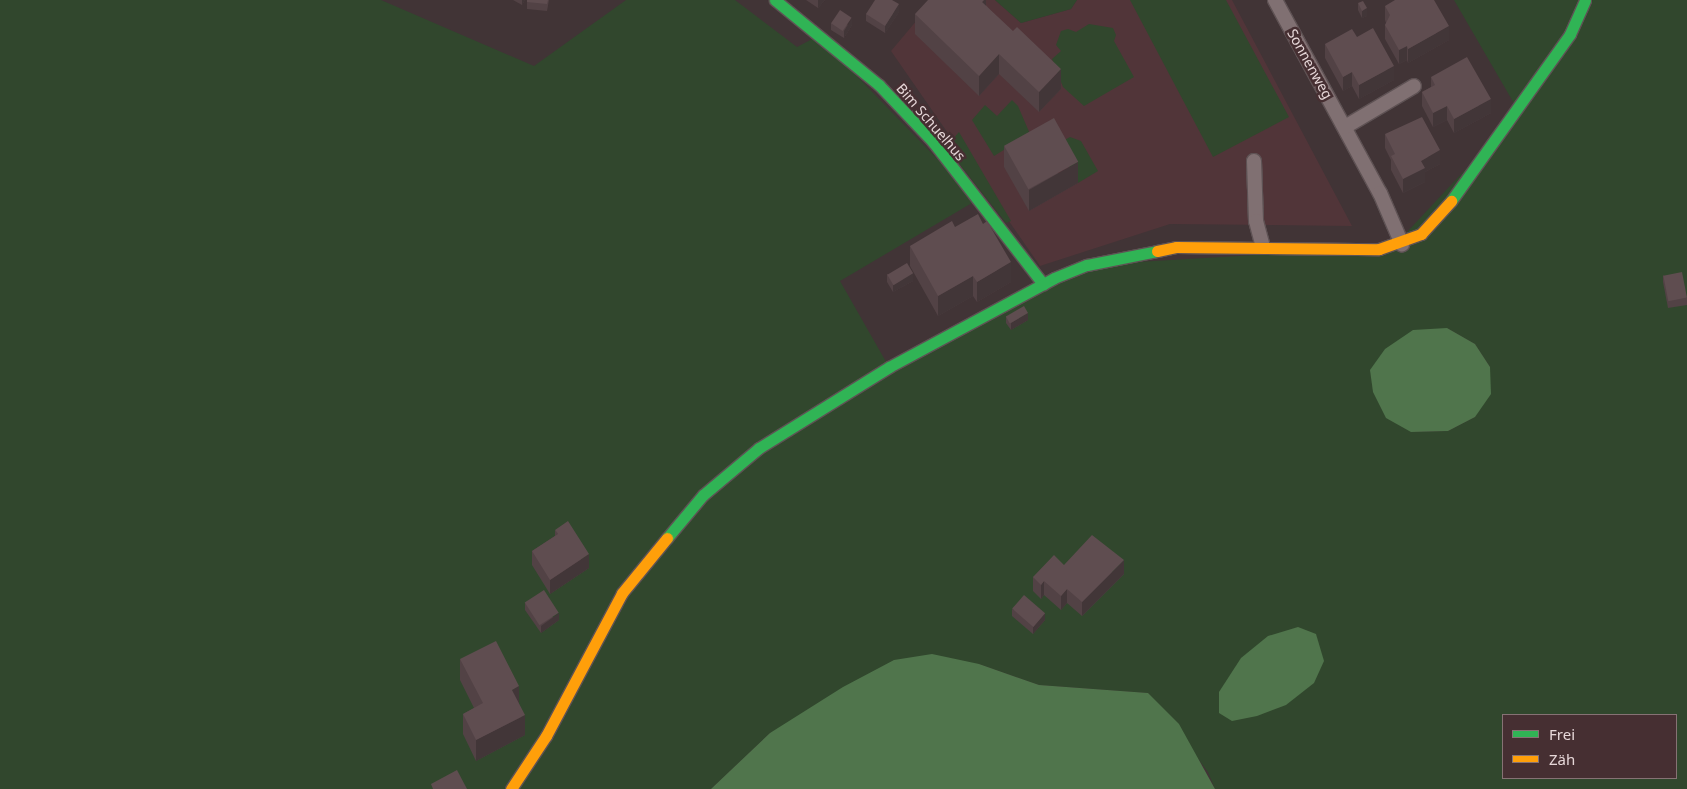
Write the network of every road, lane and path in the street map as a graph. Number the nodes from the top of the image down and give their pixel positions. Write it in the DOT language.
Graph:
graph roads {
  1 [pos="775,0"];
  2 [pos="1276,0"];
  3 [pos="1585,0"];
  4 [pos="1414,86"];
  5 [pos="1345,127"];
  6 [pos="1254,161"];
  7 [pos="1402,244"];
  8 [pos="1263,247"];
  9 [pos="1043,284"];
  10 [pos="511,789"];
  1 -- 9 [label="street, Bim Schuelhus"];
  2 -- 5 [label="lane, Sonnenweg"];
  3 -- 7 [label="street"];
  4 -- 5 [label="lane"];
  5 -- 7 [label="lane, Sonnenweg"];
  6 -- 8 [label="lane"];
  7 -- 8 [label="street"];
  8 -- 9 [label="street"];
  9 -- 10 [label="street"];
}
